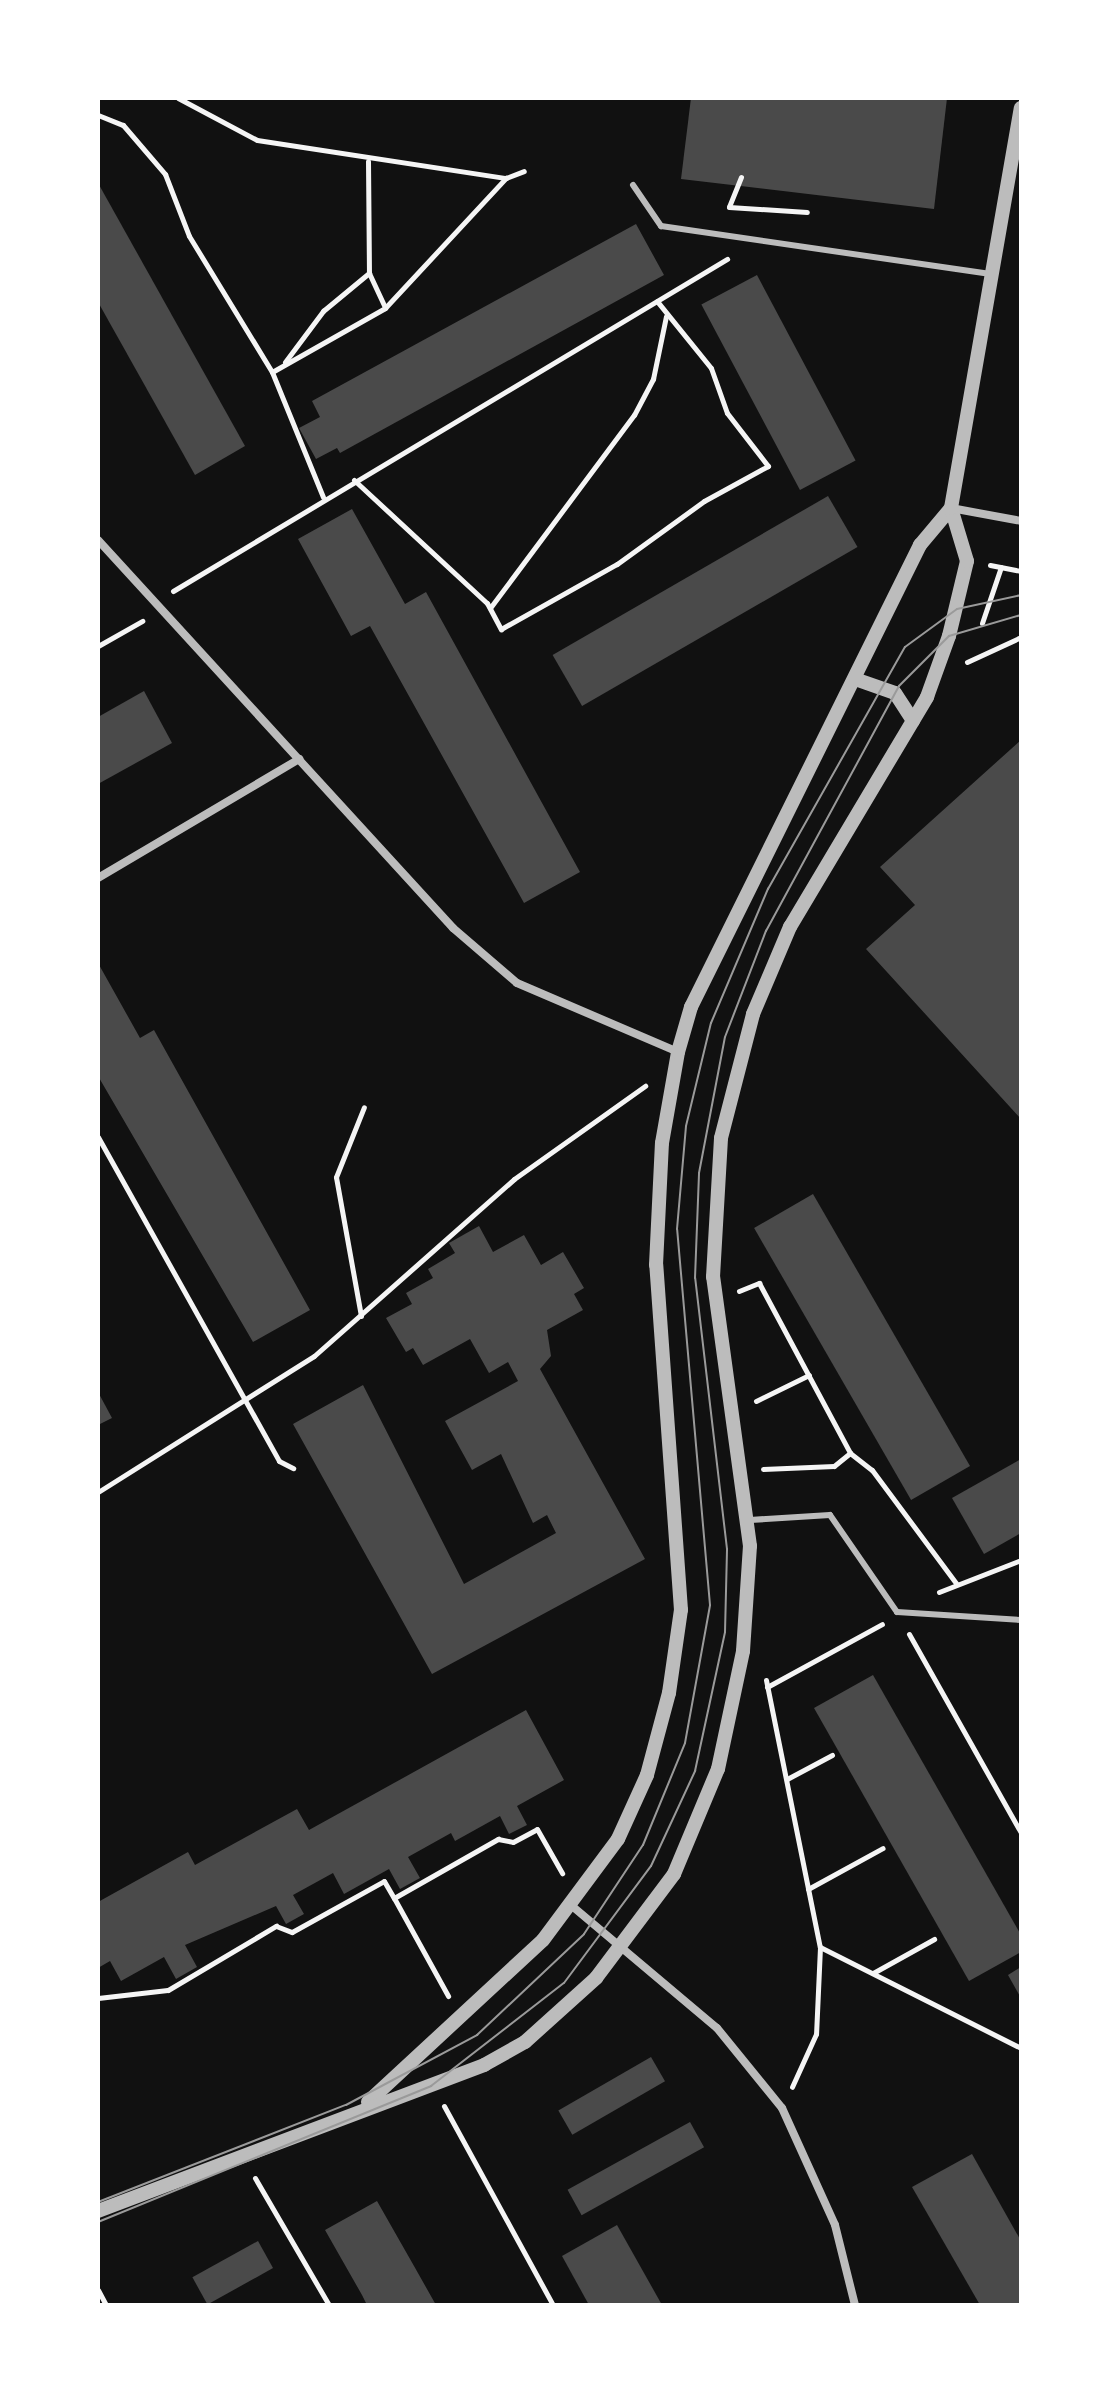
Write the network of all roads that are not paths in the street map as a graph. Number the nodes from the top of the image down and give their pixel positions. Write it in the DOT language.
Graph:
graph roads {
  1 [pos="1021,108"];
  2 [pos="633,185"];
  3 [pos="994,275"];
  4 [pos="951,508"];
  5 [pos="1021,521"];
  6 [pos="100,545"];
  7 [pos="855,679"];
  8 [pos="913,721"];
  9 [pos="299,759"];
  10 [pos="98,878"];
  11 [pos="678,1052"];
  12 [pos="750,1520"];
  13 [pos="1021,1620"];
  14 [pos="574,1902"];
  15 [pos="623,1944"];
  16 [pos="364,2105"];
  17 [pos="98,2211"];
  18 [pos="855,2305"];
  1 -- 3 [label="street"];
  2 -- 3 [label="lane"];
  3 -- 4 [label="street"];
  4 -- 5 [label="street"];
  4 -- 7 [label="street"];
  4 -- 8 [label="street"];
  6 -- 9 [label="street"];
  7 -- 8 [label="street"];
  7 -- 11 [label="street"];
  8 -- 12 [label="street"];
  9 -- 10 [label="street"];
  9 -- 11 [label="street"];
  11 -- 14 [label="street"];
  12 -- 13 [label="lane"];
  12 -- 15 [label="street"];
  14 -- 15 [label="street"];
  14 -- 16 [label="street"];
  15 -- 16 [label="street"];
  15 -- 18 [label="street"];
  16 -- 17 [label="street"];
}
